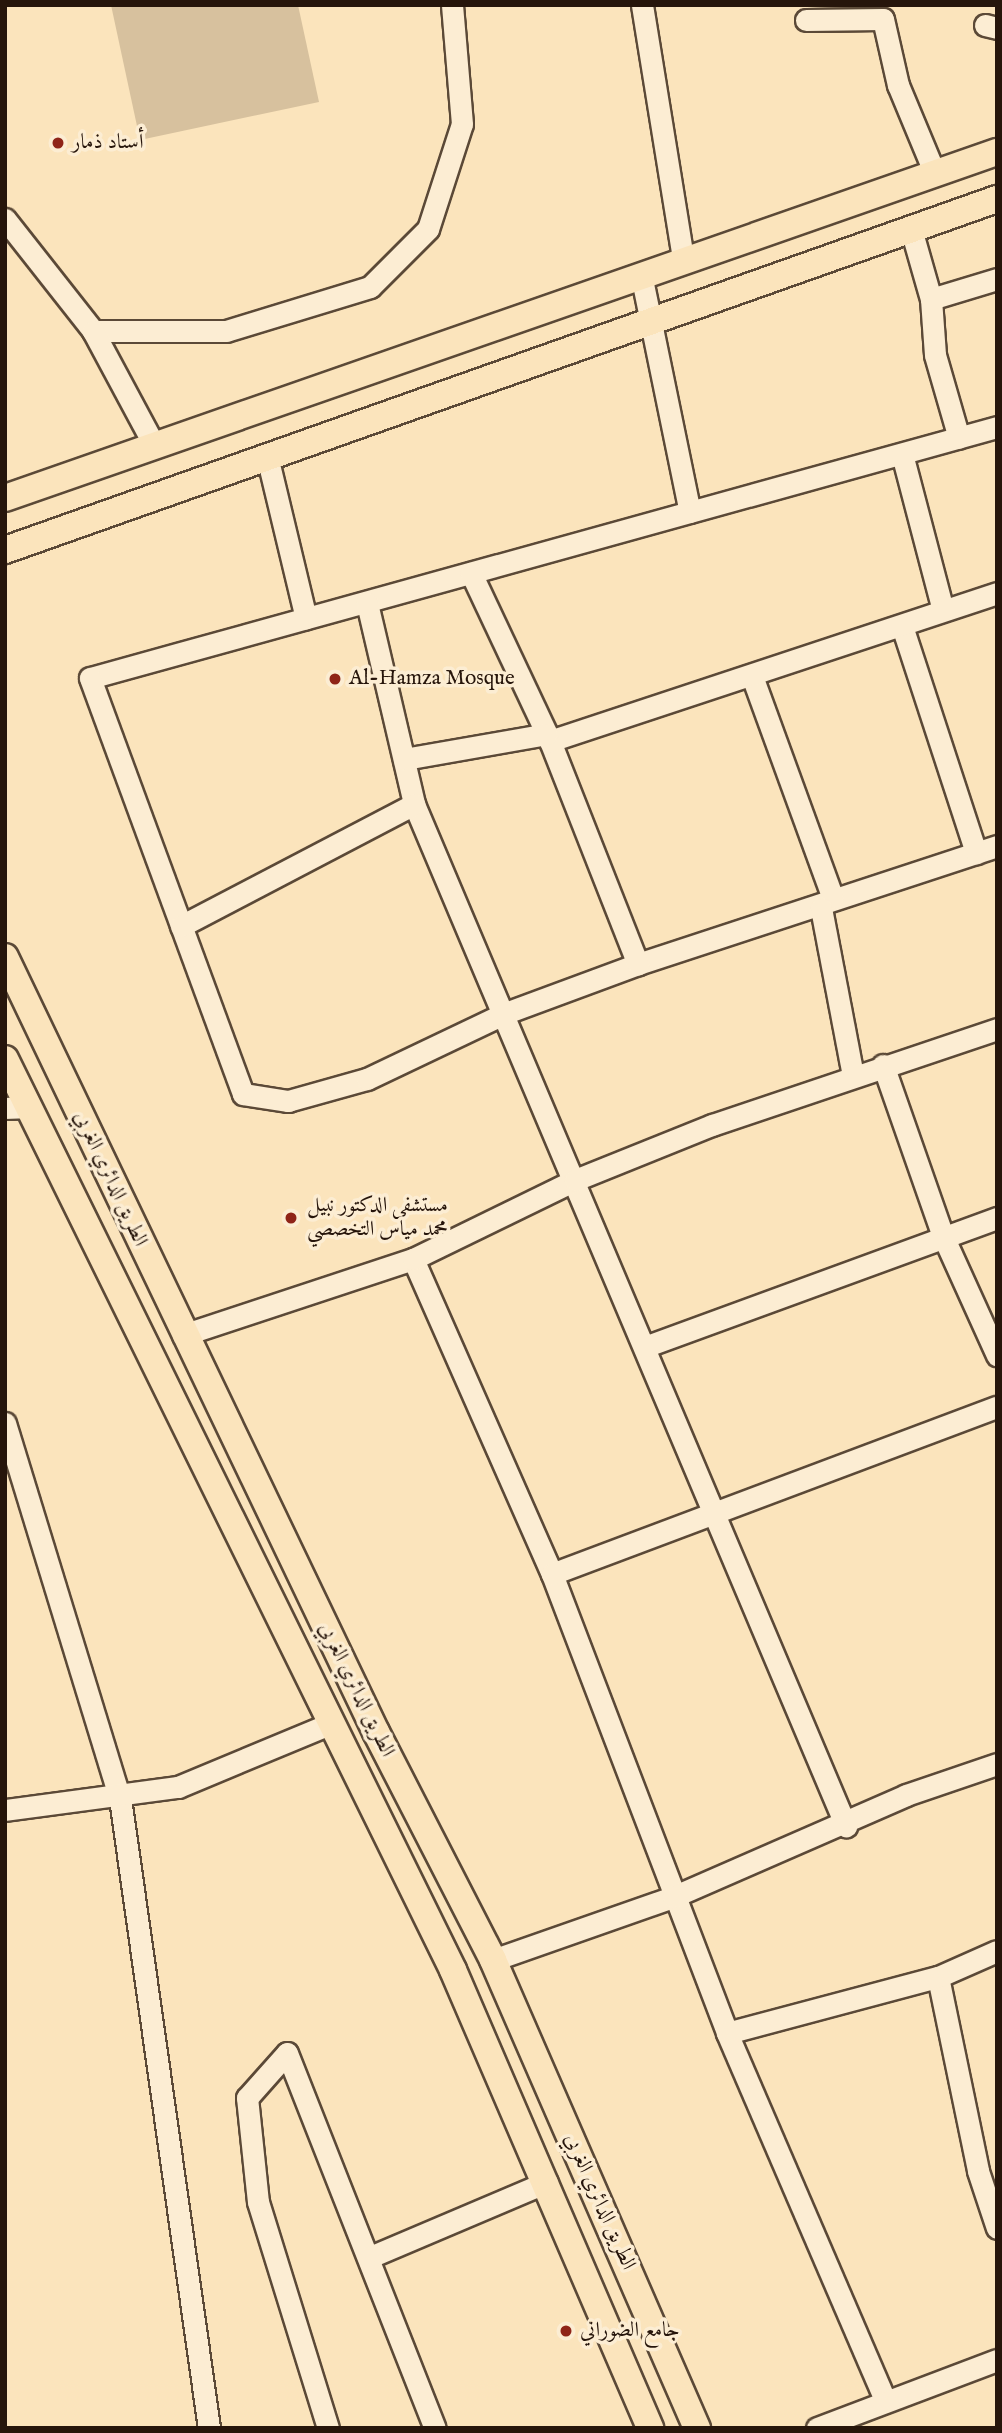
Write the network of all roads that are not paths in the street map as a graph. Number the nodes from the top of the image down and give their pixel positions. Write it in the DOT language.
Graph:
graph roads {
  1 [pos="452,5"];
  2 [pos="642,5"];
  3 [pos="806,20"];
  4 [pos="997,152"];
  5 [pos="934,174"];
  6 [pos="997,199"];
  7 [pos="5,219"];
  8 [pos="911,229"];
  9 [pos="684,259"];
  10 [pos="641,274"];
  11 [pos="997,279"];
  12 [pos="931,299"];
  13 [pos="650,319"];
  14 [pos="93,331"];
  15 [pos="997,427"];
  16 [pos="959,438"];
  17 [pos="154,445"];
  18 [pos="902,453"];
  19 [pos="267,456"];
  20 [pos="5,498"];
  21 [pos="690,512"];
  22 [pos="5,550"];
  23 [pos="471,573"];
  24 [pos="995,599"];
  25 [pos="367,603"];
  26 [pos="943,610"];
  27 [pos="306,618"];
  28 [pos="902,626"];
  29 [pos="752,676"];
  30 [pos="549,737"];
  31 [pos="404,759"];
  32 [pos="414,804"];
  33 [pos="997,846"];
  34 [pos="976,853"];
  35 [pos="827,903"];
  36 [pos="181,926"];
  37 [pos="5,957"];
  38 [pos="638,964"];
  39 [pos="503,1014"];
  40 [pos="997,1029"];
  41 [pos="5,1059"];
  42 [pos="883,1065"];
  43 [pos="853,1075"];
  44 [pos="17,1107"];
  45 [pos="575,1180"];
  46 [pos="997,1218"];
  47 [pos="943,1236"];
  48 [pos="413,1259"];
  49 [pos="184,1335"];
  50 [pos="647,1346"];
  51 [pos="145,1351"];
  52 [pos="997,1356"];
  53 [pos="997,1407"];
  54 [pos="5,1423"];
  55 [pos="715,1511"];
  56 [pos="552,1574"];
  57 [pos="329,1724"];
  58 [pos="997,1764"];
  59 [pos="120,1798"];
  60 [pos="5,1810"];
  61 [pos="846,1826"];
  62 [pos="673,1896"];
  63 [pos="997,1951"];
  64 [pos="493,1960"];
  65 [pos="453,1969"];
  66 [pos="938,1977"];
  67 [pos="727,2033"];
  68 [pos="987,2168"];
  69 [pos="547,2182"];
  70 [pos="997,2228"];
  71 [pos="370,2257"];
  72 [pos="997,2360"];
  73 [pos="885,2399"];
  74 [pos="867,2418"];
  75 [pos="209,2428"];
  76 [pos="328,2428"];
  77 [pos="435,2428"];
  78 [pos="650,2428"];
  79 [pos="697,2428"];
  80 [pos="817,2428"];
  1 -- 14 [label="street"];
  2 -- 9 [label="street"];
  3 -- 5 [label="street"];
  4 -- 5 [label="main road"];
  5 -- 9 [label="main road"];
  6 -- 8 [label="main road"];
  7 -- 14 [label="street"];
  8 -- 12 [label="street"];
  8 -- 13 [label="main road"];
  9 -- 10 [label="main road"];
  10 -- 13 [label="street"];
  10 -- 17 [label="main road"];
  11 -- 12 [label="street"];
  12 -- 16 [label="street"];
  13 -- 19 [label="main road"];
  13 -- 21 [label="street"];
  14 -- 17 [label="street"];
  15 -- 16 [label="street"];
  16 -- 18 [label="street"];
  17 -- 20 [label="main road"];
  18 -- 21 [label="street"];
  18 -- 26 [label="street"];
  19 -- 22 [label="main road"];
  19 -- 27 [label="street"];
  21 -- 23 [label="street"];
  23 -- 25 [label="street"];
  23 -- 30 [label="street"];
  24 -- 26 [label="street"];
  25 -- 27 [label="street"];
  25 -- 31 [label="street"];
  26 -- 28 [label="street"];
  27 -- 36 [label="street"];
  28 -- 29 [label="street"];
  28 -- 34 [label="street"];
  29 -- 30 [label="street"];
  29 -- 35 [label="street"];
  30 -- 31 [label="street"];
  30 -- 38 [label="street"];
  31 -- 32 [label="street"];
  32 -- 36 [label="street"];
  32 -- 39 [label="street"];
  33 -- 34 [label="street"];
  34 -- 35 [label="street"];
  35 -- 38 [label="street"];
  35 -- 43 [label="street"];
  36 -- 39 [label="street"];
  37 -- 49 [label="main road, الطريق الدائري الغربي"];
  38 -- 39 [label="street"];
  39 -- 45 [label="street"];
  40 -- 42 [label="street"];
  41 -- 44 [label="main road, الطريق الدائري الغربي"];
  42 -- 43 [label="street"];
  42 -- 47 [label="street"];
  43 -- 45 [label="street"];
  44 -- 51 [label="main road, الطريق الدائري الغربي"];
  45 -- 48 [label="street"];
  45 -- 50 [label="street"];
  46 -- 47 [label="street"];
  47 -- 50 [label="street"];
  47 -- 52 [label="street"];
  48 -- 49 [label="street"];
  48 -- 56 [label="street"];
  49 -- 51 [label="main road"];
  49 -- 64 [label="main road, الطريق الدائري الغربي"];
  50 -- 55 [label="street"];
  51 -- 57 [label="main road, الطريق الدائري الغربي"];
  53 -- 55 [label="street"];
  54 -- 59 [label="street"];
  55 -- 56 [label="street"];
  55 -- 61 [label="street"];
  56 -- 62 [label="street"];
  57 -- 59 [label="street"];
  57 -- 65 [label="main road, الطريق الدائري الغربي"];
  58 -- 61 [label="street"];
  59 -- 60 [label="street"];
  59 -- 75 [label="street"];
  61 -- 62 [label="street"];
  62 -- 64 [label="street"];
  62 -- 67 [label="street"];
  63 -- 66 [label="street"];
  64 -- 65 [label="main road"];
  64 -- 79 [label="main road, الطريق الدائري الغربي"];
  65 -- 69 [label="main road, الطريق الدائري الغربي"];
  66 -- 67 [label="street"];
  66 -- 68 [label="street"];
  67 -- 73 [label="street"];
  68 -- 70 [label="street"];
  69 -- 71 [label="street"];
  69 -- 78 [label="main road, الطريق الدائري الغربي"];
  71 -- 76 [label="street"];
  71 -- 77 [label="street"];
  72 -- 73 [label="street"];
  73 -- 74 [label="street"];
  74 -- 80 [label="street"];
}
